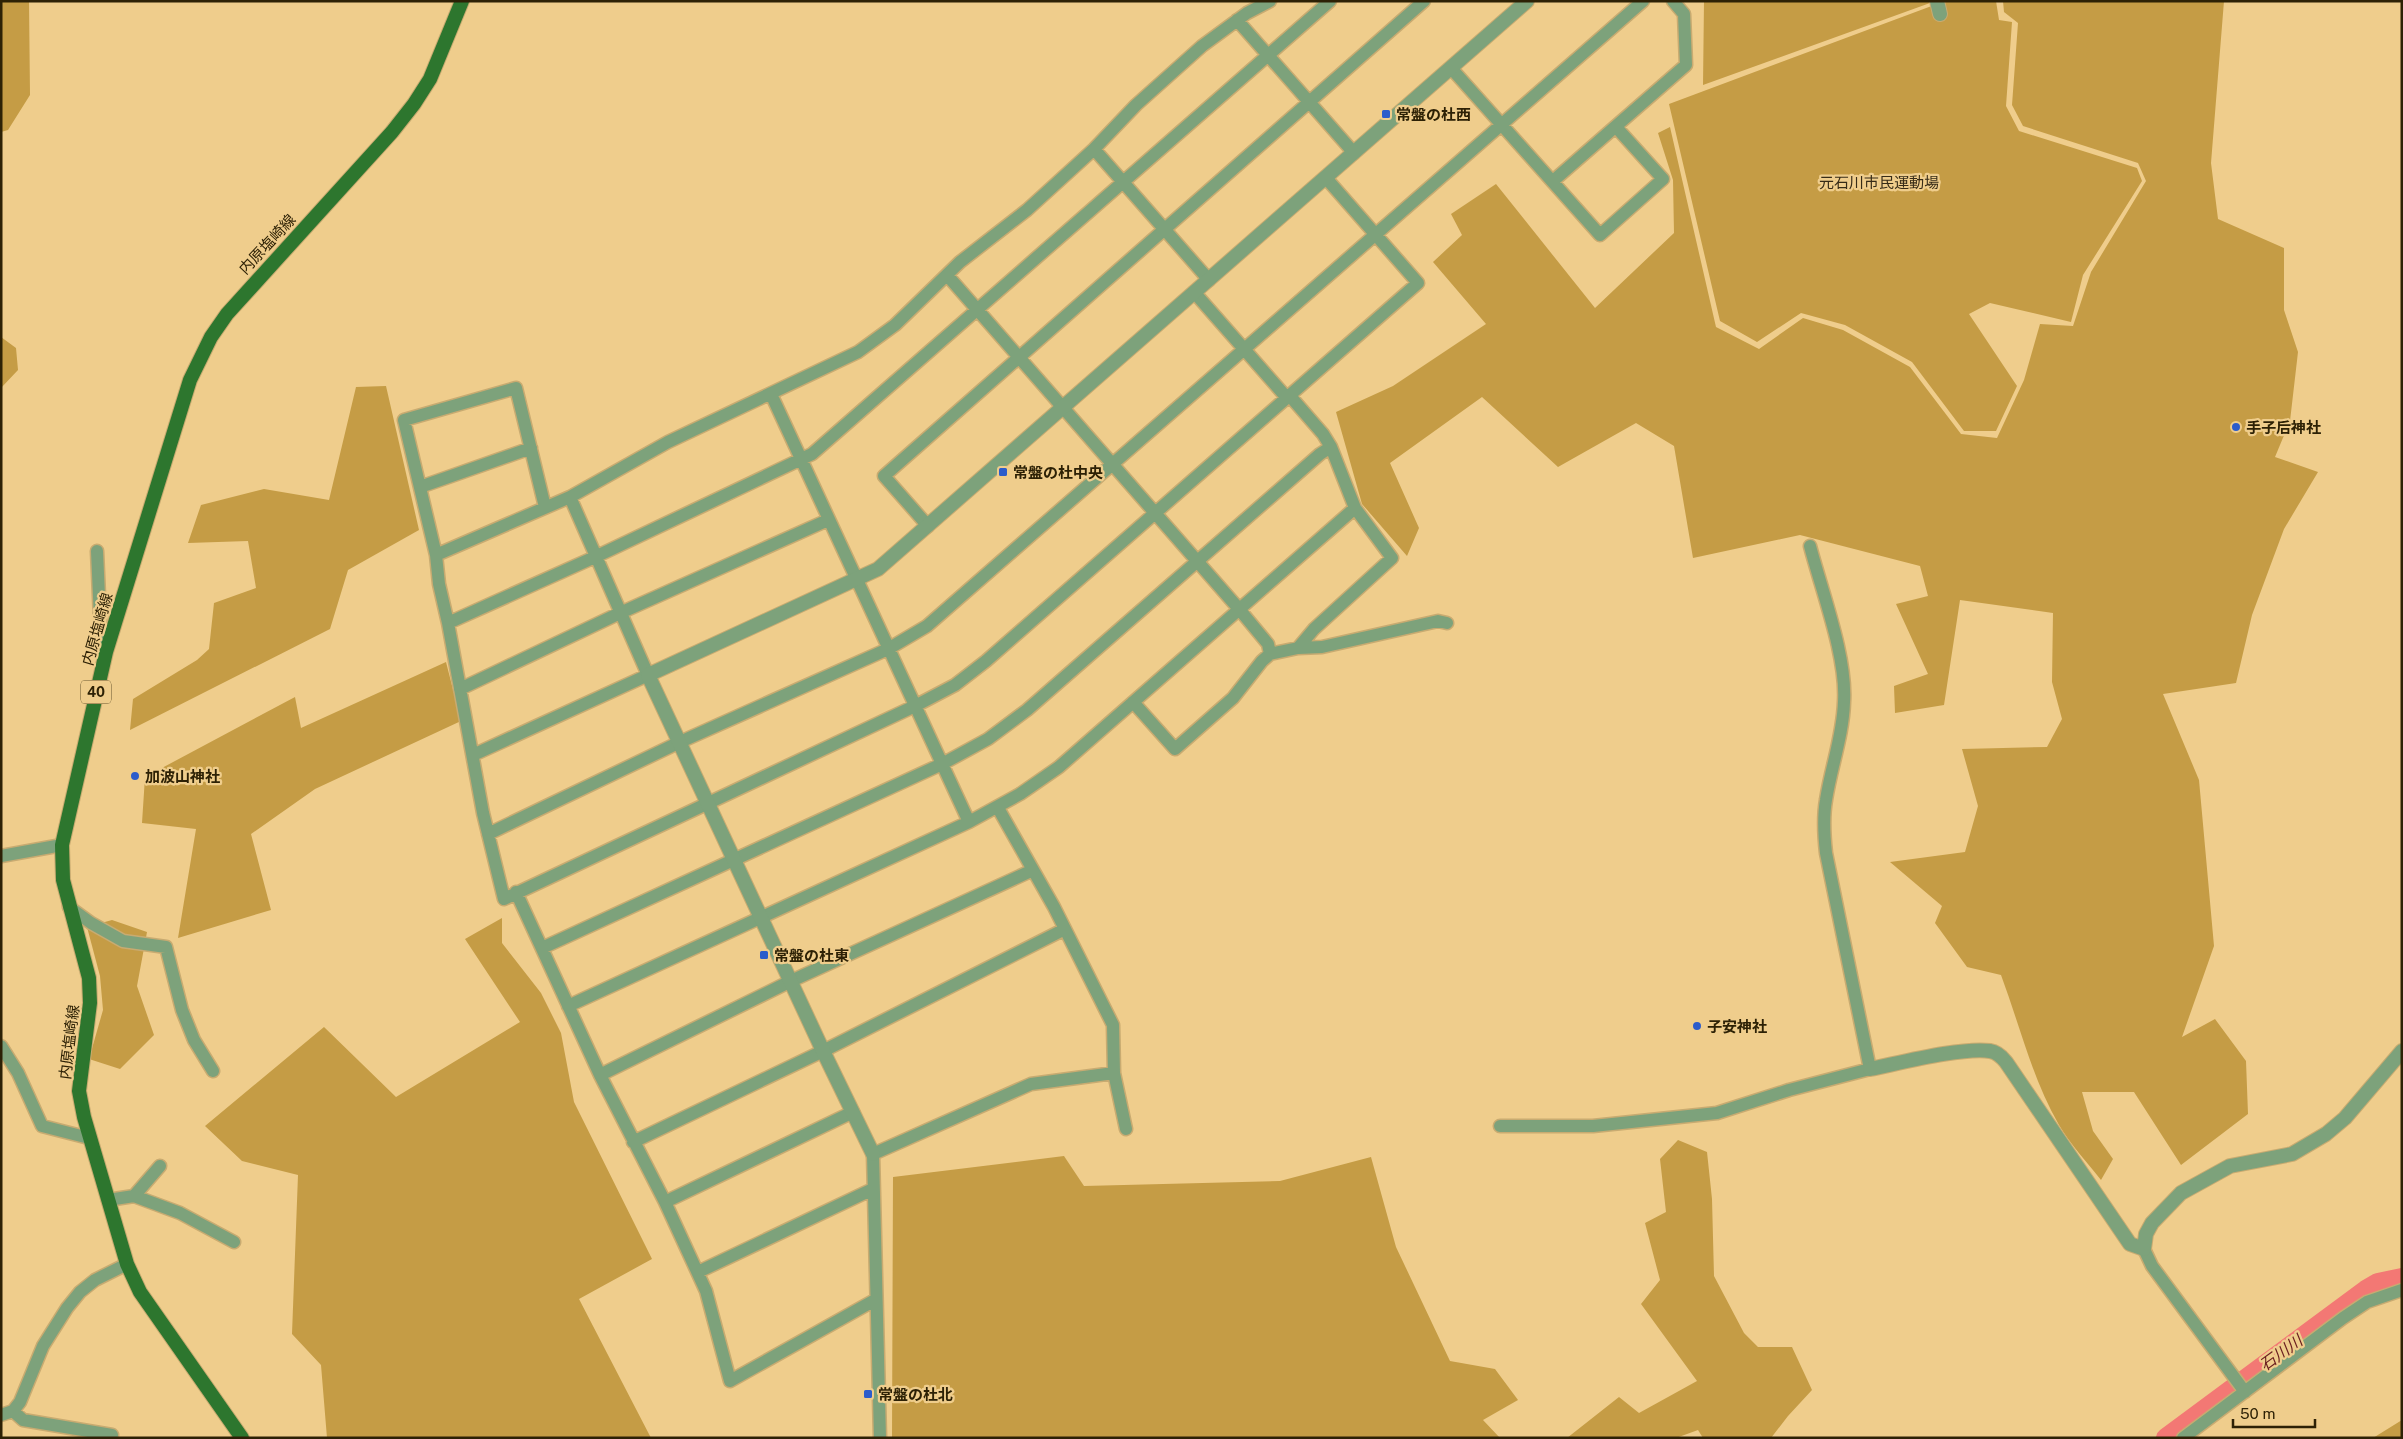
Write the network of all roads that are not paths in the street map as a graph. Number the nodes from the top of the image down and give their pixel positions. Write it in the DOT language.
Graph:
graph roads {
  1 [pos="462,1"];
  2 [pos="1270,1"];
  3 [pos="1330,1"];
  4 [pos="1424,1"];
  5 [pos="1643,1"];
  6 [pos="1673,1"];
  7 [pos="1524,2"];
  8 [pos="1237,20"];
  9 [pos="1268,54"];
  10 [pos="1452,68"];
  11 [pos="1308,102"];
  12 [pos="1501,124"];
  13 [pos="1616,127"];
  14 [pos="1094,149"];
  15 [pos="1354,153"];
  16 [pos="1326,178"];
  17 [pos="1122,181"];
  18 [pos="1553,181"];
  19 [pos="1164,229"];
  20 [pos="1376,235"];
  21 [pos="947,274"];
  22 [pos="1209,280"];
  23 [pos="1194,292"];
  24 [pos="976,309"];
  25 [pos="1245,349"];
  26 [pos="1018,356"];
  27 [pos="771,394"];
  28 [pos="1288,397"];
  29 [pos="1063,408"];
  30 [pos="1331,447"];
  31 [pos="531,448"];
  32 [pos="800,459"];
  33 [pos="1113,465"];
  34 [pos="420,487"];
  35 [pos="570,497"];
  36 [pos="545,507"];
  37 [pos="1355,508"];
  38 [pos="1155,513"];
  39 [pos="828,520"];
  40 [pos="928,526"];
  41 [pos="1810,546"];
  42 [pos="97,551"];
  43 [pos="436,555"];
  44 [pos="595,556"];
  45 [pos="1197,561"];
  46 [pos="856,580"];
  47 [pos="1239,609"];
  48 [pos="620,613"];
  49 [pos="448,623"];
  50 [pos="1447,623"];
  51 [pos="1298,648"];
  52 [pos="888,649"];
  53 [pos="106,652"];
  54 [pos="1270,654"];
  55 [pos="648,675"];
  56 [pos="460,689"];
  57 [pos="1133,702"];
  58 [pos="915,706"];
  59 [pos="680,742"];
  60 [pos="473,755"];
  61 [pos="942,764"];
  62 [pos="708,803"];
  63 [pos="998,808"];
  64 [pos="969,822"];
  65 [pos="488,834"];
  66 [pos="62,844"];
  67 [pos="1,856"];
  68 [pos="734,859"];
  69 [pos="1033,870"];
  70 [pos="516,892"];
  71 [pos="69,907"];
  72 [pos="762,918"];
  73 [pos="1063,930"];
  74 [pos="542,948"];
  75 [pos="791,981"];
  76 [pos="568,1006"];
  77 [pos="1,1046"];
  78 [pos="823,1051"];
  79 [pos="2402,1051"];
  80 [pos="1870,1069"];
  81 [pos="213,1071"];
  82 [pos="1114,1073"];
  83 [pos="600,1075"];
  84 [pos="853,1112"];
  85 [pos="1500,1126"];
  86 [pos="1126,1129"];
  87 [pos="89,1138"];
  88 [pos="633,1142"];
  89 [pos="873,1154"];
  90 [pos="160,1166"];
  91 [pos="873,1189"];
  92 [pos="134,1196"];
  93 [pos="108,1200"];
  94 [pos="665,1202"];
  95 [pos="234,1242"];
  96 [pos="2144,1249"];
  97 [pos="127,1264"];
  98 [pos="698,1272"];
  99 [pos="2402,1290"];
  100 [pos="875,1300"];
  101 [pos="2241,1386"];
  102 [pos="7,1413"];
  103 [pos="84,1434"];
  104 [pos="112,1435"];
  105 [pos="242,1438"];
  106 [pos="880,1438"];
  107 [pos="2183,1438"];
  1 -- 53 [label="main road, 内原塩崎線 / 40"];
  2 -- 8 [label="street"];
  3 -- 9 [label="street"];
  4 -- 11 [label="street"];
  5 -- 12 [label="street"];
  6 -- 13 [label="street"];
  7 -- 10 [label="street"];
  8 -- 9 [label="street"];
  8 -- 14 [label="street"];
  9 -- 11 [label="street"];
  9 -- 17 [label="street"];
  10 -- 12 [label="street"];
  10 -- 15 [label="street"];
  11 -- 15 [label="street"];
  11 -- 19 [label="street"];
  12 -- 18 [label="street"];
  12 -- 20 [label="street"];
  13 -- 18 [label="street"];
  13 -- 18 [label="street"];
  14 -- 17 [label="street"];
  14 -- 21 [label="street"];
  15 -- 16 [label="street"];
  16 -- 20 [label="street"];
  16 -- 22 [label="street"];
  17 -- 19 [label="street"];
  17 -- 24 [label="street"];
  19 -- 22 [label="street"];
  19 -- 26 [label="street"];
  20 -- 25 [label="street"];
  20 -- 28 [label="street"];
  21 -- 24 [label="street"];
  21 -- 27 [label="street"];
  22 -- 23 [label="street"];
  23 -- 25 [label="street"];
  23 -- 29 [label="street"];
  24 -- 26 [label="street"];
  24 -- 32 [label="street"];
  25 -- 28 [label="street"];
  25 -- 33 [label="street"];
  26 -- 29 [label="street"];
  26 -- 40 [label="street"];
  27 -- 32 [label="street"];
  27 -- 35 [label="street"];
  28 -- 30 [label="street"];
  28 -- 38 [label="street"];
  29 -- 33 [label="street"];
  29 -- 40 [label="street"];
  30 -- 37 [label="street"];
  30 -- 45 [label="street"];
  31 -- 34 [label="street"];
  31 -- 34 [label="street"];
  31 -- 36 [label="street"];
  32 -- 39 [label="street"];
  32 -- 44 [label="street"];
  33 -- 38 [label="street"];
  33 -- 52 [label="street"];
  34 -- 43 [label="street"];
  35 -- 36 [label="street"];
  35 -- 44 [label="street"];
  36 -- 43 [label="street"];
  37 -- 47 [label="street"];
  37 -- 51 [label="street"];
  38 -- 45 [label="street"];
  38 -- 58 [label="street"];
  39 -- 46 [label="street"];
  39 -- 48 [label="street"];
  40 -- 46 [label="street"];
  41 -- 80 [label="street"];
  42 -- 53 [label="street"];
  43 -- 49 [label="street"];
  44 -- 48 [label="street"];
  44 -- 49 [label="street"];
  45 -- 47 [label="street"];
  45 -- 61 [label="street"];
  46 -- 52 [label="street"];
  46 -- 55 [label="street"];
  47 -- 54 [label="street"];
  47 -- 57 [label="street"];
  48 -- 55 [label="street"];
  48 -- 56 [label="street"];
  49 -- 56 [label="street"];
  50 -- 51 [label="street"];
  51 -- 54 [label="street"];
  52 -- 58 [label="street"];
  52 -- 59 [label="street"];
  53 -- 66 [label="main road, 内原塩崎線 / 40"];
  54 -- 57 [label="street"];
  55 -- 59 [label="street"];
  55 -- 60 [label="street"];
  56 -- 60 [label="street"];
  57 -- 63 [label="street"];
  58 -- 61 [label="street"];
  58 -- 62 [label="street"];
  59 -- 62 [label="street"];
  59 -- 65 [label="street"];
  60 -- 65 [label="street"];
  61 -- 64 [label="street"];
  61 -- 68 [label="street"];
  62 -- 68 [label="street"];
  62 -- 70 [label="street"];
  63 -- 64 [label="street"];
  63 -- 69 [label="street"];
  64 -- 72 [label="street"];
  65 -- 70 [label="street"];
  66 -- 67 [label="street"];
  66 -- 71 [label="main road, 内原塩崎線 / 40"];
  68 -- 72 [label="street"];
  68 -- 74 [label="street"];
  69 -- 73 [label="street"];
  69 -- 75 [label="street"];
  70 -- 74 [label="street"];
  71 -- 81 [label="street"];
  71 -- 87 [label="main road, 内原塩崎線 / 40"];
  72 -- 75 [label="street"];
  72 -- 76 [label="street"];
  73 -- 78 [label="street"];
  73 -- 82 [label="street"];
  74 -- 76 [label="street"];
  75 -- 78 [label="street"];
  75 -- 83 [label="street"];
  76 -- 83 [label="street"];
  77 -- 87 [label="street"];
  78 -- 84 [label="street"];
  78 -- 88 [label="street"];
  79 -- 96 [label="street"];
  80 -- 85 [label="street"];
  80 -- 96 [label="street"];
  82 -- 86 [label="street"];
  82 -- 89 [label="street"];
  83 -- 88 [label="street"];
  84 -- 89 [label="street"];
  84 -- 94 [label="street"];
  87 -- 93 [label="main road, 内原塩崎線 / 40"];
  88 -- 94 [label="street"];
  89 -- 91 [label="street"];
  90 -- 92 [label="street"];
  91 -- 98 [label="street"];
  91 -- 100 [label="street"];
  92 -- 93 [label="street"];
  92 -- 95 [label="street"];
  93 -- 97 [label="main road, 内原塩崎線 / 40"];
  94 -- 98 [label="street"];
  96 -- 101 [label="street"];
  97 -- 102 [label="street"];
  97 -- 105 [label="main road, 内原塩崎線 / 40"];
  98 -- 100 [label="street"];
  99 -- 101 [label="street"];
  100 -- 106 [label="street"];
  101 -- 107 [label="street"];
  102 -- 103 [label="street"];
  103 -- 104 [label="street"];
}
